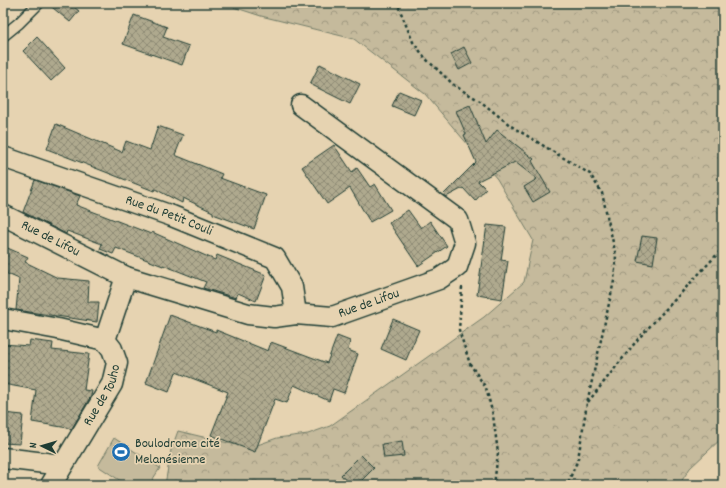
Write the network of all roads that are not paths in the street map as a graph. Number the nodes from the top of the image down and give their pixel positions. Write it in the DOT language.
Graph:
graph roads {
  1 [pos="38,3"];
  2 [pos="3,36"];
  3 [pos="301,105"];
  4 [pos="3,157"];
  5 [pos="3,215"];
  6 [pos="126,277"];
  7 [pos="296,314"];
  8 [pos="3,319"];
  9 [pos="105,340"];
  10 [pos="3,458"];
  11 [pos="62,465"];
  12 [pos="51,485"];
  1 -- 2 [label="lane"];
  3 -- 7 [label="street, Rue de Lifou"];
  4 -- 7 [label="street, Rue du Petit Couli"];
  5 -- 6 [label="street, Rue de Lifou"];
  6 -- 7 [label="street, Rue de Lifou"];
  6 -- 9 [label="street, Rue de Touho"];
  8 -- 9 [label="street"];
  9 -- 11 [label="street, Rue de Touho"];
  10 -- 11 [label="street"];
  11 -- 12 [label="street, Rue de Touho"];
}
